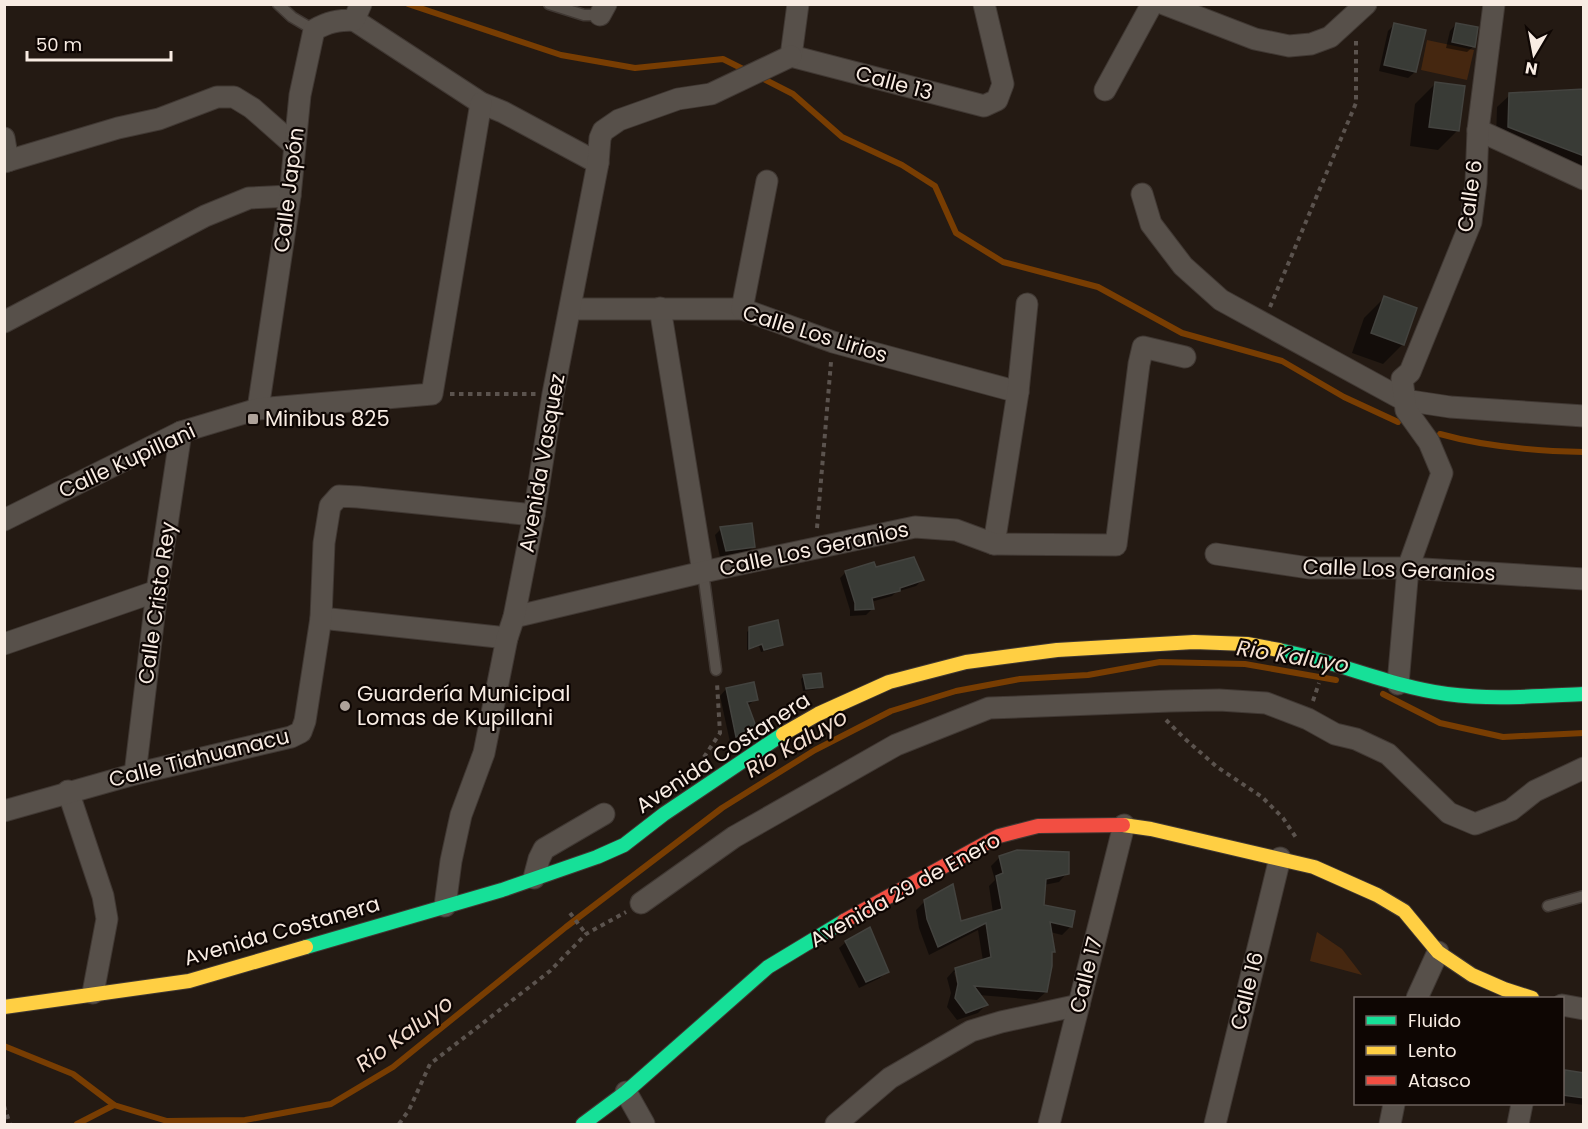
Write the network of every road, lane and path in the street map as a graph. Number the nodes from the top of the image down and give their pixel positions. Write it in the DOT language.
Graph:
graph roads {
  1 [pos="278,4"];
  2 [pos="549,4"];
  3 [pos="798,4"];
  4 [pos="984,4"];
  5 [pos="1152,4"];
  6 [pos="1164,4"];
  7 [pos="1494,4"];
  8 [pos="603,10"];
  9 [pos="1359,11"];
  10 [pos="358,12"];
  11 [pos="314,30"];
  12 [pos="791,56"];
  13 [pos="1105,90"];
  14 [pos="481,103"];
  15 [pos="1478,130"];
  16 [pos="4,138"];
  17 [pos="294,145"];
  18 [pos="6,162"];
  19 [pos="598,163"];
  20 [pos="1584,179"];
  21 [pos="768,180"];
  22 [pos="1142,194"];
  23 [pos="290,196"];
  24 [pos="1027,304"];
  25 [pos="660,308"];
  26 [pos="571,309"];
  27 [pos="742,309"];
  28 [pos="4,322"];
  29 [pos="1263,323"];
  30 [pos="833,342"];
  31 [pos="1185,357"];
  32 [pos="1018,392"];
  33 [pos="432,394"];
  34 [pos="553,394"];
  35 [pos="1405,405"];
  36 [pos="258,409"];
  37 [pos="1584,416"];
  38 [pos="181,432"];
  39 [pos="534,515"];
  40 [pos="4,520"];
  41 [pos="994,544"];
  42 [pos="816,549"];
  43 [pos="1216,554"];
  44 [pos="1408,567"];
  45 [pos="703,572"];
  46 [pos="1584,579"];
  47 [pos="157,591"];
  48 [pos="514,617"];
  49 [pos="321,618"];
  50 [pos="507,638"];
  51 [pos="4,644"];
  52 [pos="716,670"];
  53 [pos="1398,684"];
  54 [pos="1584,694"];
  55 [pos="1149,702"];
  56 [pos="699,760"];
  57 [pos="1584,768"];
  58 [pos="135,774"];
  59 [pos="68,791"];
  60 [pos="4,811"];
  61 [pos="604,814"];
  62 [pos="1124,825"];
  63 [pos="1280,858"];
  64 [pos="1314,867"];
  65 [pos="534,878"];
  66 [pos="1584,896"];
  67 [pos="641,903"];
  68 [pos="445,906"];
  69 [pos="1548,906"];
  70 [pos="570,913"];
  71 [pos="586,934"];
  72 [pos="1438,952"];
  73 [pos="93,993"];
  74 [pos="1418,997"];
  75 [pos="1526,997"];
  76 [pos="1079,1005"];
  77 [pos="1564,1005"];
  78 [pos="4,1007"];
  79 [pos="1584,1009"];
  80 [pos="626,1092"];
  81 [pos="1394,1105"];
  82 [pos="1522,1105"];
  83 [pos="4,1106"];
  84 [pos="10,1125"];
  85 [pos="399,1125"];
  86 [pos="583,1125"];
  87 [pos="644,1125"];
  88 [pos="836,1125"];
  89 [pos="1049,1125"];
  90 [pos="1215,1125"];
  91 [pos="1390,1125"];
  92 [pos="1518,1125"];
  1 -- 11 [label="lane"];
  2 -- 8 [label="lane"];
  3 -- 12 [label="street"];
  4 -- 12 [label="street, Calle 13"];
  5 -- 13 [label="street"];
  6 -- 9 [label="street"];
  7 -- 15 [label="street, Calle 6"];
  9 -- 29 [label="path"];
  10 -- 11 [label="street"];
  10 -- 14 [label="street"];
  11 -- 17 [label="street, Calle Japón"];
  12 -- 19 [label="street, Avenida Vasquez"];
  14 -- 19 [label="street"];
  14 -- 33 [label="street"];
  15 -- 20 [label="street"];
  15 -- 35 [label="street, Calle 6"];
  16 -- 18 [label="street"];
  17 -- 18 [label="street"];
  17 -- 23 [label="street, Calle Japón"];
  19 -- 26 [label="street, Avenida Vasquez"];
  21 -- 27 [label="street"];
  22 -- 29 [label="street"];
  23 -- 28 [label="street"];
  23 -- 36 [label="street, Calle Japón"];
  24 -- 32 [label="street"];
  25 -- 26 [label="street, Calle Los Lirios"];
  25 -- 27 [label="street, Calle Los Lirios"];
  25 -- 45 [label="street"];
  26 -- 34 [label="street, Avenida Vasquez"];
  27 -- 30 [label="street, Calle Los Lirios"];
  29 -- 35 [label="street"];
  30 -- 32 [label="street, Calle Los Lirios"];
  30 -- 42 [label="path"];
  31 -- 41 [label="street, Calle Los Geranios"];
  32 -- 41 [label="street"];
  33 -- 34 [label="path"];
  33 -- 36 [label="street, Calle Kupillani"];
  34 -- 39 [label="street, Avenida Vasquez"];
  35 -- 37 [label="street"];
  35 -- 44 [label="street"];
  36 -- 38 [label="street, Calle Kupillani"];
  38 -- 40 [label="street, Calle Kupillani"];
  38 -- 47 [label="street, Calle Cristo Rey"];
  39 -- 48 [label="street, Avenida Vasquez"];
  39 -- 49 [label="street, Calle Tiahuanacu"];
  41 -- 42 [label="street, Calle Los Geranios"];
  42 -- 45 [label="street, Calle Los Geranios"];
  43 -- 44 [label="street, Calle Los Geranios"];
  44 -- 46 [label="street, Calle Los Geranios"];
  44 -- 53 [label="street"];
  45 -- 48 [label="street, Calle Los Geranios"];
  45 -- 52 [label="lane"];
  47 -- 51 [label="street"];
  47 -- 58 [label="street, Calle Cristo Rey"];
  48 -- 50 [label="street, Avenida Vasquez"];
  49 -- 50 [label="street"];
  49 -- 58 [label="street, Calle Tiahuanacu"];
  50 -- 68 [label="street, Avenida Vasquez"];
  52 -- 56 [label="path"];
  53 -- 54 [label="main road, Avenida Costanera"];
  53 -- 65 [label="main road, Avenida Costanera"];
  55 -- 57 [label="street"];
  55 -- 64 [label="path"];
  55 -- 67 [label="street"];
  58 -- 59 [label="street, Calle Tiahuanacu"];
  59 -- 60 [label="street, Calle Tiahuanacu"];
  59 -- 73 [label="street"];
  61 -- 65 [label="street"];
  62 -- 63 [label="main road, Avenida 29 de Enero"];
  62 -- 76 [label="street, Calle 17"];
  62 -- 80 [label="main road, Avenida 29 de Enero"];
  63 -- 64 [label="main road, Avenida 29 de Enero"];
  63 -- 90 [label="street, Calle 16"];
  64 -- 72 [label="main road, Avenida 29 de Enero"];
  65 -- 68 [label="main road, Avenida Costanera"];
  66 -- 69 [label="lane"];
  67 -- 71 [label="path"];
  68 -- 73 [label="main road, Avenida Costanera"];
  70 -- 71 [label="path"];
  71 -- 85 [label="path"];
  72 -- 74 [label="street"];
  72 -- 75 [label="main road, Avenida 29 de Enero"];
  73 -- 78 [label="main road, Avenida Costanera"];
  76 -- 88 [label="street"];
  76 -- 89 [label="street, Calle 17"];
  77 -- 79 [label="street"];
  80 -- 86 [label="main road, Avenida 29 de Enero"];
  80 -- 87 [label="street"];
  81 -- 91 [label="street"];
  82 -- 92 [label="street"];
  83 -- 84 [label="path"];
}
